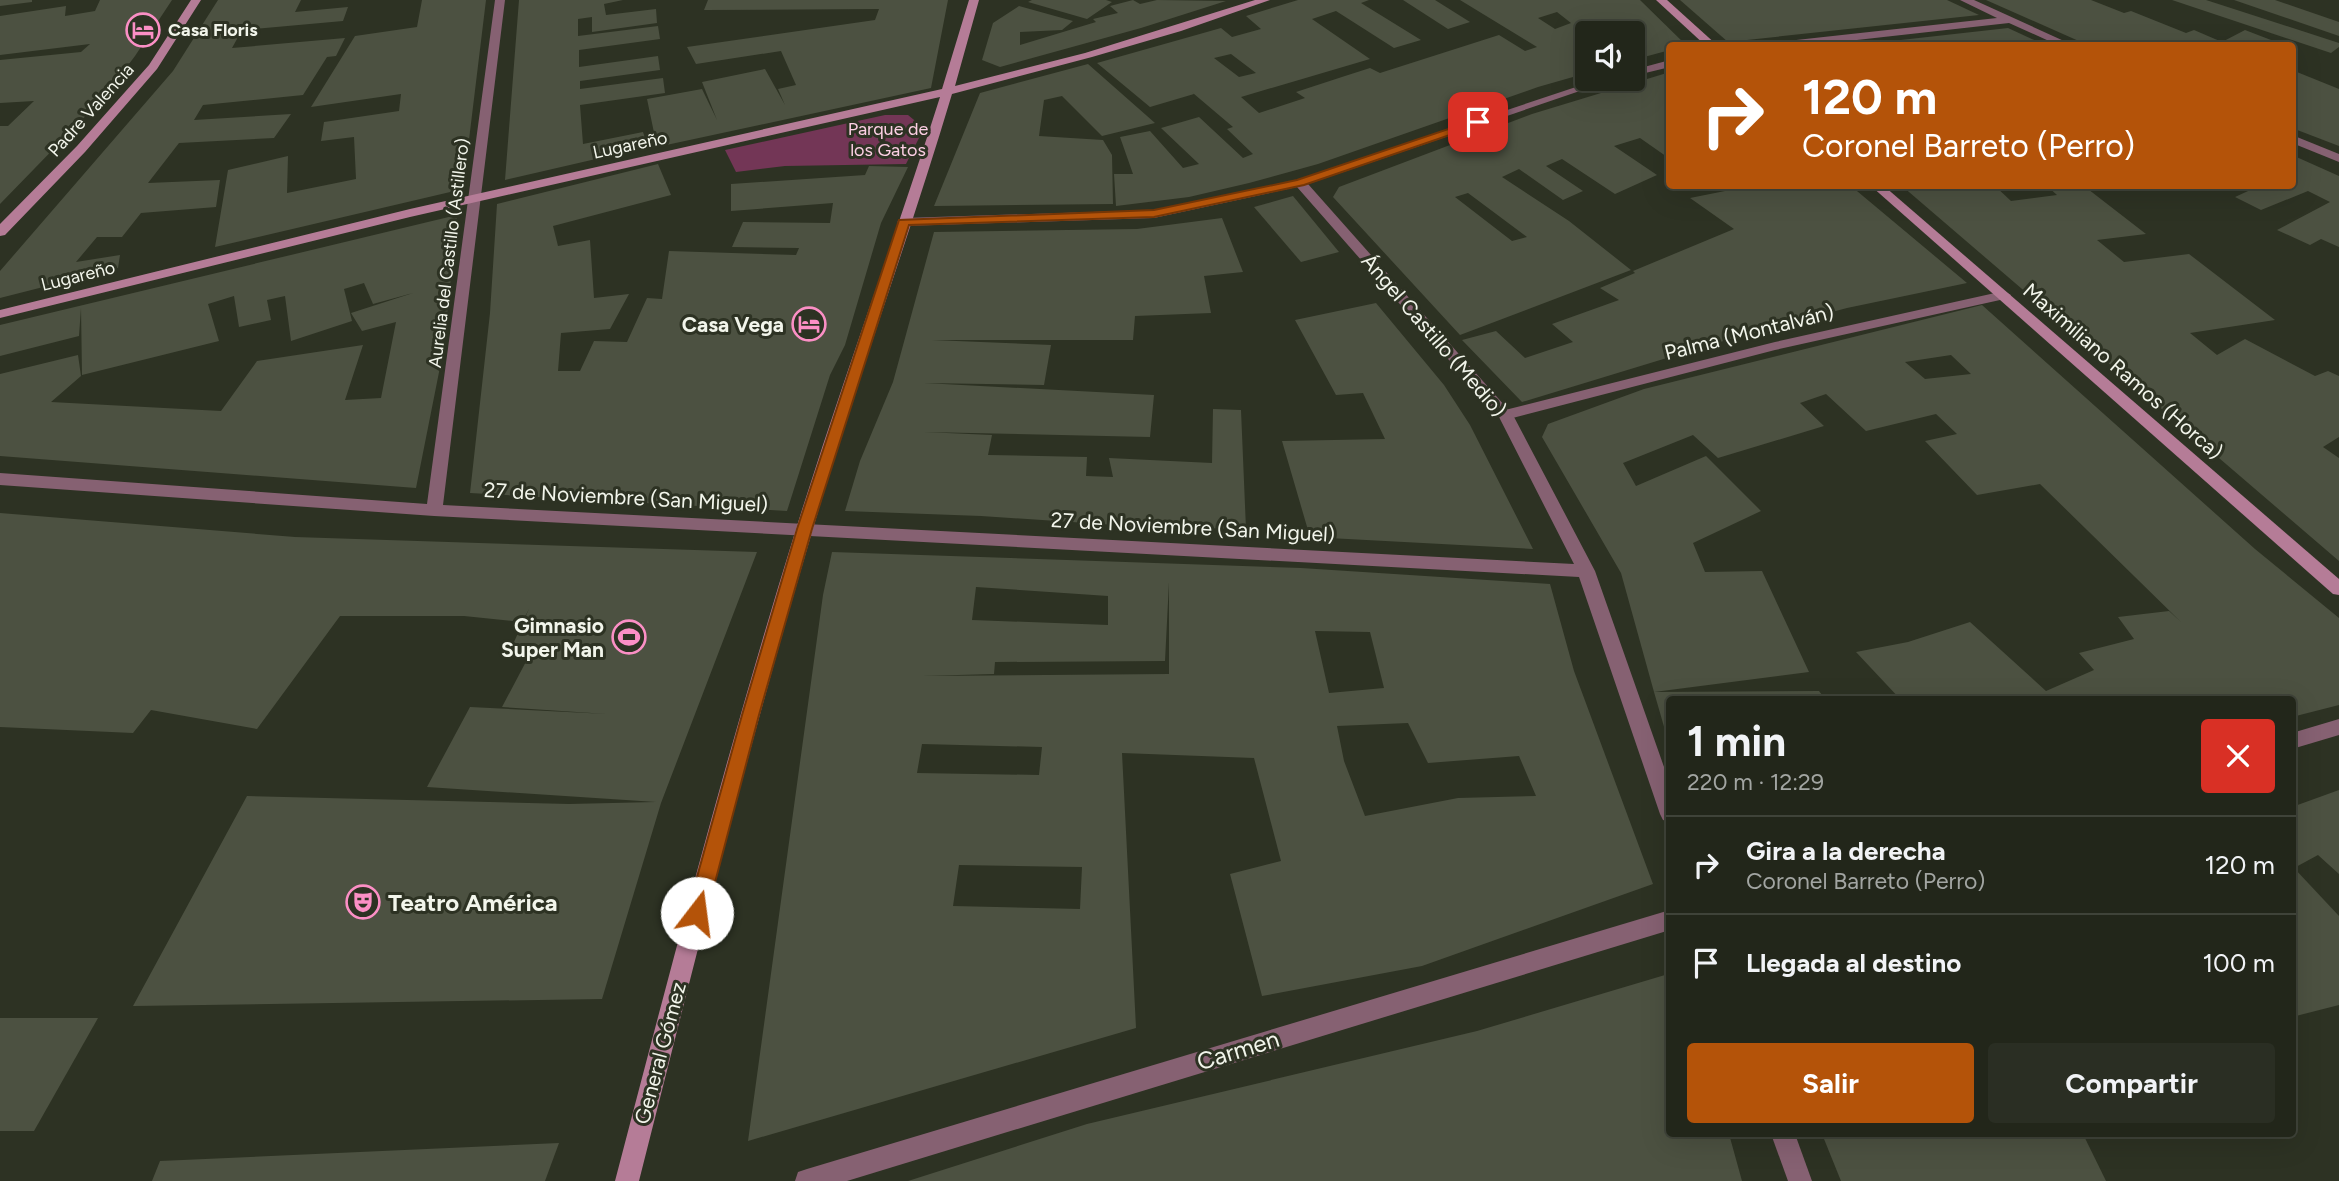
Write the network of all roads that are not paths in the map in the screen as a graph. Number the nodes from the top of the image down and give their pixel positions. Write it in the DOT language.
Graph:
graph roads {
  1 [pos="196,0"];
  2 [pos="500,0"];
  3 [pos="974,0"];
  4 [pos="1265,0"];
  5 [pos="1661,0"];
  6 [pos="1965,0"];
  7 [pos="2008,20"];
  8 [pos="1708,42"];
  9 [pos="1805,42"];
  10 [pos="2060,42"];
  11 [pos="1666,64"];
  12 [pos="1645,69"];
  13 [pos="1575,91"];
  14 [pos="948,94"];
  15 [pos="894,105"];
  16 [pos="939,122"];
  17 [pos="2296,140"];
  18 [pos="2339,158"];
  19 [pos="1300,183"];
  20 [pos="1880,189"];
  21 [pos="476,197"];
  22 [pos="904,222"];
  23 [pos="0,232"];
  24 [pos="2004,295"];
  25 [pos="0,314"];
  26 [pos="1505,415"];
  27 [pos="0,479"];
  28 [pos="434,510"];
  29 [pos="805,529"];
  30 [pos="1586,571"];
  31 [pos="2339,589"];
  32 [pos="2339,727"];
  33 [pos="2296,740"];
  34 [pos="1666,802"];
  35 [pos="1666,921"];
  36 [pos="1784,1137"];
  37 [pos="627,1181"];
  38 [pos="807,1181"];
  39 [pos="1800,1181"];
  1 -- 23 [label="street, Padre Valencia"];
  2 -- 21 [label="street, Aurelia del Castillo (Astillero)"];
  3 -- 14 [label="street, General Gómez"];
  4 -- 14 [label="street, Lugareño"];
  5 -- 8 [label="street"];
  6 -- 7 [label="street"];
  7 -- 9 [label="street"];
  7 -- 10 [label="street"];
  11 -- 12 [label="street"];
  13 -- 19 [label="street"];
  14 -- 15 [label="street, Lugareño"];
  14 -- 16 [label="street, General Gómez"];
  15 -- 16 [label="street"];
  15 -- 21 [label="street, Lugareño"];
  16 -- 22 [label="street, General Gómez"];
  17 -- 18 [label="street"];
  19 -- 22 [label="street"];
  19 -- 26 [label="street, Ángel Castillo (Medio)"];
  20 -- 24 [label="street, Maximiliano Ramos (Horca)"];
  21 -- 25 [label="street, Lugareño"];
  21 -- 28 [label="street, Aurelia del Castillo (Astillero)"];
  22 -- 29 [label="street, General Gómez"];
  24 -- 26 [label="street, Palma (Montalván)"];
  24 -- 31 [label="street, Maximiliano Ramos (Horca)"];
  26 -- 30 [label="street, Ángel Castillo (Medio)"];
  27 -- 28 [label="street, 27 de Noviembre (San Miguel)"];
  28 -- 29 [label="street, 27 de Noviembre (San Miguel)"];
  29 -- 30 [label="street, 27 de Noviembre (San Miguel)"];
  29 -- 37 [label="street, General Gómez"];
  30 -- 34 [label="street, Ángel Castillo (Medio)"];
  32 -- 33 [label="street"];
  35 -- 38 [label="street, Carmen"];
  36 -- 39 [label="street"];
}
